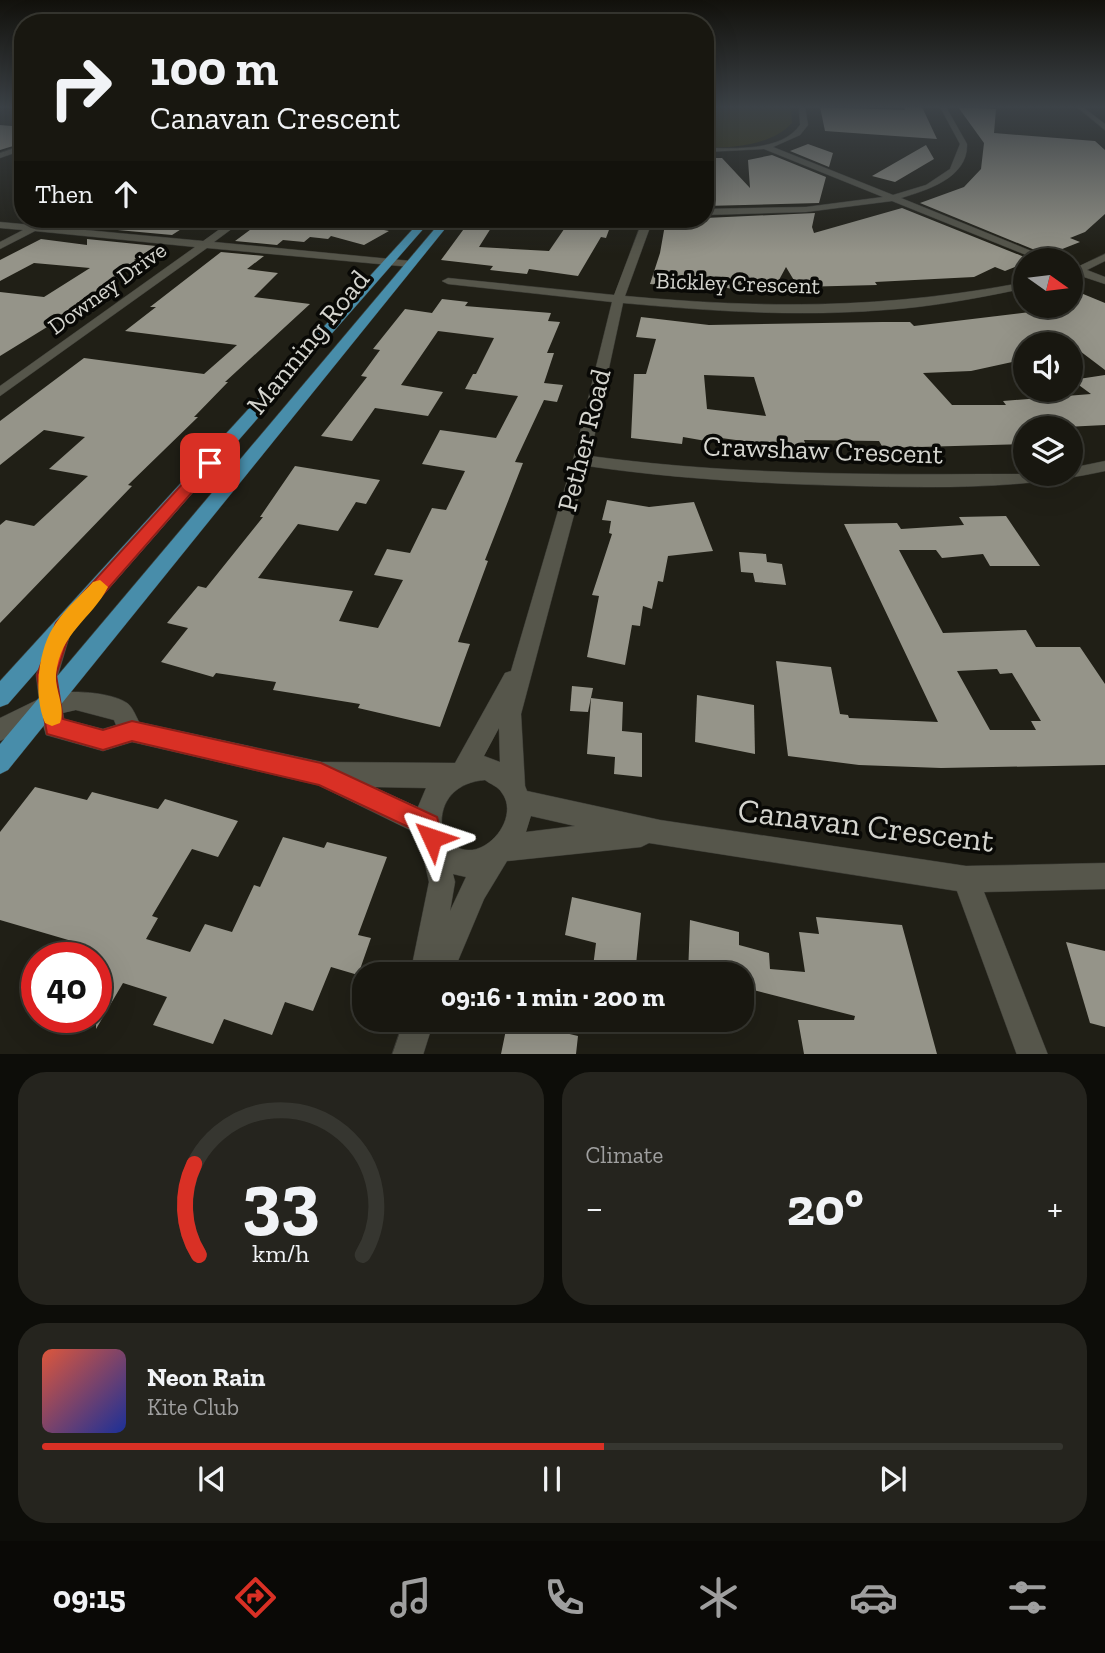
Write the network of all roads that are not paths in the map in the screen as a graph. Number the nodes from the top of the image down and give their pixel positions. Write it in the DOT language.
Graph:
graph roads {
  1 [pos="789,156"];
  2 [pos="962,156"];
  3 [pos="894,198"];
  4 [pos="714,212"];
  5 [pos="35,228"];
  6 [pos="227,228"];
  7 [pos="420,228"];
  8 [pos="441,228"];
  9 [pos="645,228"];
  10 [pos="0,246"];
  11 [pos="201,246"];
  12 [pos="1019,248"];
  13 [pos="1105,257"];
  14 [pos="386,267"];
  15 [pos="1083,267"];
  16 [pos="407,269"];
  17 [pos="1083,274"];
  18 [pos="448,281"];
  19 [pos="1105,281"];
  20 [pos="1013,288"];
  21 [pos="618,299"];
  22 [pos="0,392"];
  23 [pos="581,460"];
  24 [pos="1105,466"];
  25 [pos="1083,471"];
  26 [pos="1013,479"];
  27 [pos="62,628"];
  28 [pos="523,662"];
  29 [pos="0,697"];
  30 [pos="50,705"];
  31 [pos="0,730"];
  32 [pos="132,731"];
  33 [pos="0,762"];
  34 [pos="458,772"];
  35 [pos="321,774"];
  36 [pos="515,794"];
  37 [pos="430,832"];
  38 [pos="660,833"];
  39 [pos="498,853"];
  40 [pos="1105,876"];
  41 [pos="966,879"];
  42 [pos="427,962"];
  43 [pos="443,962"];
  44 [pos="1033,1054"];
  1 -- 3 [label="street"];
  2 -- 3 [label="street"];
  3 -- 4 [label="street"];
  3 -- 12 [label="street"];
  5 -- 10 [label="street"];
  5 -- 11 [label="street"];
  6 -- 11 [label="street, Downey Drive"];
  7 -- 14 [label="main road, Manning Road"];
  8 -- 16 [label="main road, Manning Road"];
  9 -- 21 [label="street, Pether Road"];
  11 -- 14 [label="street"];
  11 -- 22 [label="street, Downey Drive"];
  13 -- 15 [label="street"];
  14 -- 16 [label="street"];
  14 -- 27 [label="main road, Manning Road"];
  16 -- 30 [label="main road, Manning Road"];
  17 -- 19 [label="street"];
  18 -- 21 [label="street, Bickley Crescent"];
  20 -- 21 [label="street, Bickley Crescent"];
  21 -- 23 [label="street, Pether Road"];
  23 -- 26 [label="street, Crawshaw Crescent"];
  23 -- 28 [label="street, Pether Road"];
  24 -- 25 [label="street"];
  27 -- 29 [label="main road, Manning Road"];
  27 -- 30 [label="street"];
  28 -- 34 [label="street, Pether Road"];
  28 -- 36 [label="street, Pether Road"];
  30 -- 31 [label="street"];
  30 -- 32 [label="street"];
  30 -- 32 [label="street, Canavan Crescent"];
  30 -- 33 [label="main road, Manning Road"];
  32 -- 35 [label="street, Canavan Crescent"];
  34 -- 35 [label="street, Canavan Crescent"];
  34 -- 36 [label="street, Canavan Crescent"];
  34 -- 37 [label="street"];
  35 -- 37 [label="street, Canavan Crescent"];
  36 -- 38 [label="street, Canavan Crescent"];
  36 -- 39 [label="street"];
  37 -- 39 [label="street, Canavan Crescent"];
  37 -- 42 [label="street"];
  38 -- 39 [label="street, Canavan Crescent"];
  38 -- 41 [label="street, Canavan Crescent"];
  39 -- 43 [label="street"];
  40 -- 41 [label="street, Canavan Crescent"];
  41 -- 44 [label="street"];
}
